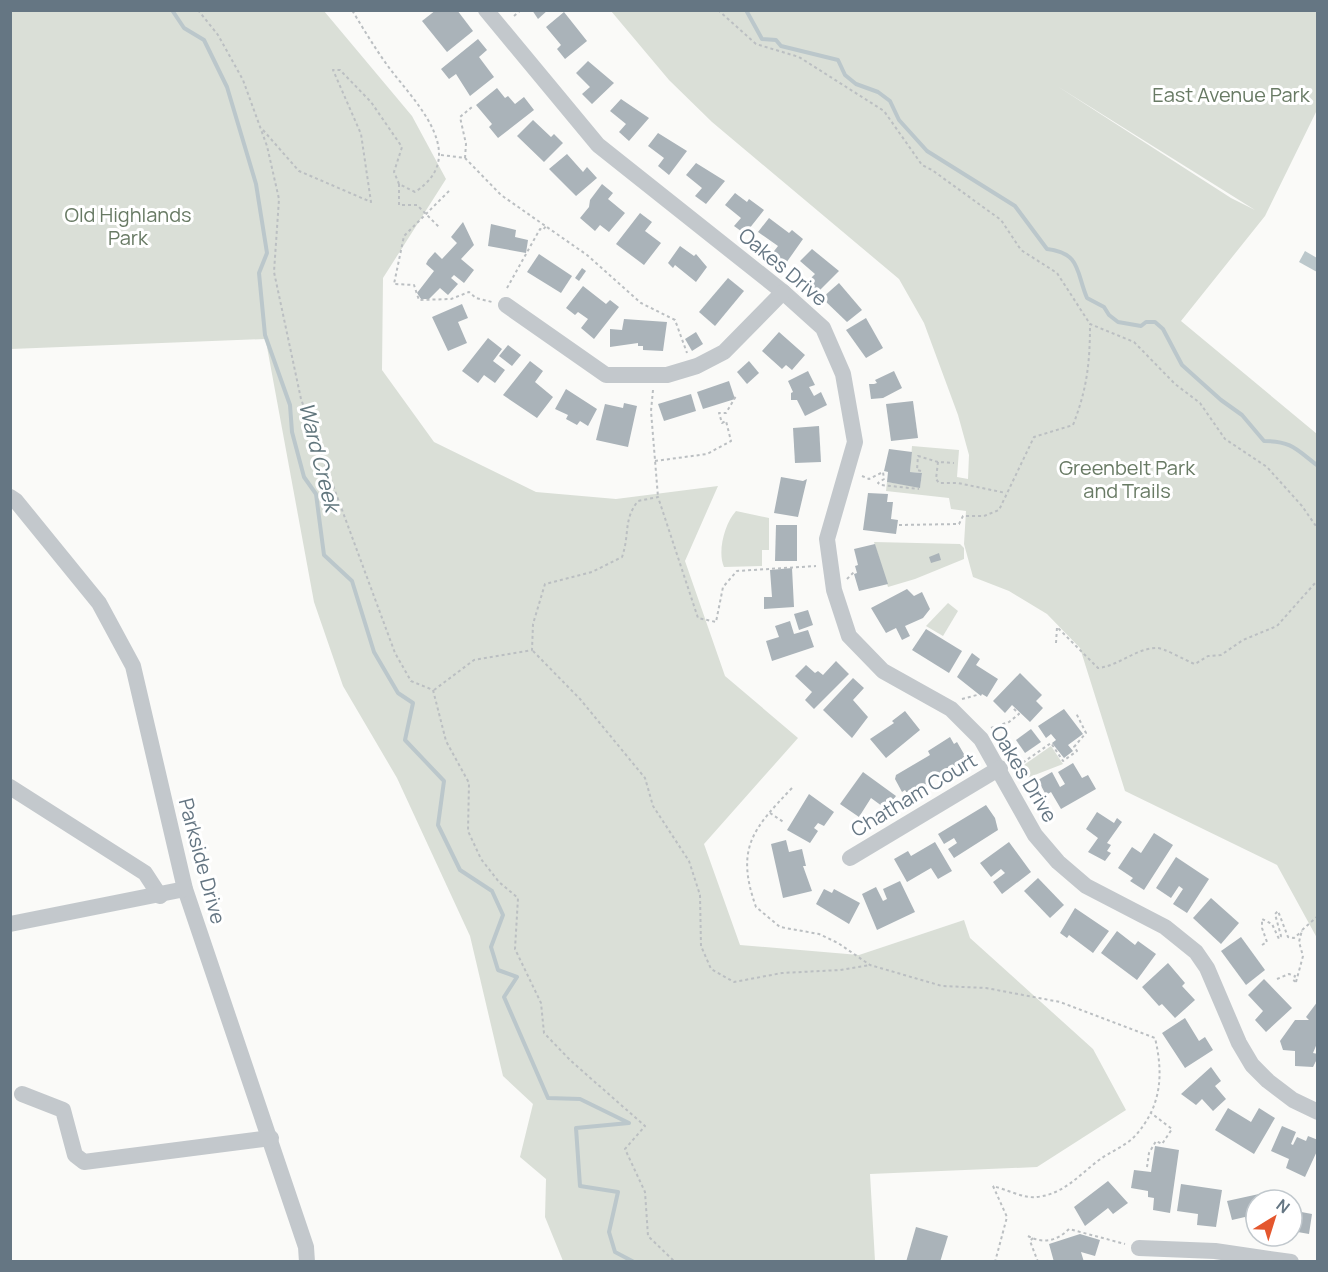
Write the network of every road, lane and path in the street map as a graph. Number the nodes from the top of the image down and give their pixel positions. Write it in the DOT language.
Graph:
graph roads {
  1 [pos="198,10"];
  2 [pos="352,10"];
  3 [pos="486,10"];
  4 [pos="521,10"];
  5 [pos="718,10"];
  6 [pos="514,16"];
  7 [pos="472,106"];
  8 [pos="261,129"];
  9 [pos="441,155"];
  10 [pos="465,158"];
  11 [pos="399,184"];
  12 [pos="449,191"];
  13 [pos="426,212"];
  14 [pos="546,226"];
  15 [pos="440,228"];
  16 [pos="783,292"];
  17 [pos="507,296"];
  18 [pos="1090,324"];
  19 [pos="693,367"];
  20 [pos="654,375"];
  21 [pos="736,396"];
  22 [pos="655,461"];
  23 [pos="938,462"];
  24 [pos="954,463"];
  25 [pos="921,471"];
  26 [pos="862,476"];
  27 [pos="919,489"];
  28 [pos="1006,493"];
  29 [pos="10,497"];
  30 [pos="658,497"];
  31 [pos="899,525"];
  32 [pos="1317,529"];
  33 [pos="830,565"];
  34 [pos="855,571"];
  35 [pos="845,582"];
  36 [pos="1317,582"];
  37 [pos="1056,643"];
  38 [pos="532,650"];
  39 [pos="433,690"];
  40 [pos="977,694"];
  41 [pos="960,699"];
  42 [pos="1013,708"];
  43 [pos="1076,713"];
  44 [pos="991,728"];
  45 [pos="1038,745"];
  46 [pos="1042,750"];
  47 [pos="1018,766"];
  48 [pos="1000,768"];
  49 [pos="10,787"];
  50 [pos="792,788"];
  51 [pos="769,812"];
  52 [pos="785,823"];
  53 [pos="850,858"];
  54 [pos="185,889"];
  55 [pos="160,896"];
  56 [pos="1317,916"];
  57 [pos="10,924"];
  58 [pos="1302,931"];
  59 [pos="1262,945"];
  60 [pos="870,965"];
  61 [pos="1277,979"];
  62 [pos="22,1094"];
  63 [pos="1317,1112"];
  64 [pos="1151,1113"];
  65 [pos="271,1138"];
  66 [pos="1147,1167"];
  67 [pos="1028,1236"];
  68 [pos="1032,1238"];
  69 [pos="1139,1248"];
  70 [pos="307,1262"];
  71 [pos="675,1262"];
  72 [pos="995,1262"];
  73 [pos="1038,1262"];
  74 [pos="1291,1262"];
  1 -- 8 [label="path"];
  2 -- 9 [label="path"];
  3 -- 16 [label="street, Oakes Drive"];
  4 -- 6 [label="path"];
  5 -- 18 [label="path"];
  7 -- 10 [label="path"];
  8 -- 11 [label="path"];
  8 -- 39 [label="path"];
  9 -- 10 [label="path"];
  9 -- 11 [label="path"];
  10 -- 14 [label="path"];
  11 -- 13 [label="path"];
  12 -- 13 [label="path"];
  13 -- 15 [label="path"];
  13 -- 17 [label="path"];
  14 -- 17 [label="path"];
  14 -- 19 [label="path"];
  16 -- 19 [label="street"];
  16 -- 33 [label="street, Oakes Drive"];
  17 -- 20 [label="street"];
  18 -- 28 [label="path"];
  18 -- 32 [label="path"];
  19 -- 20 [label="street"];
  20 -- 22 [label="path"];
  21 -- 22 [label="path"];
  22 -- 30 [label="path"];
  23 -- 24 [label="path"];
  23 -- 25 [label="path"];
  23 -- 28 [label="path"];
  26 -- 27 [label="path"];
  28 -- 31 [label="path"];
  29 -- 54 [label="street, Parkside Drive"];
  30 -- 33 [label="path"];
  30 -- 38 [label="path"];
  33 -- 48 [label="street, Oakes Drive"];
  34 -- 35 [label="path"];
  36 -- 37 [label="path"];
  38 -- 39 [label="path"];
  38 -- 60 [label="path"];
  39 -- 71 [label="path"];
  40 -- 41 [label="path"];
  42 -- 44 [label="path"];
  43 -- 46 [label="path"];
  45 -- 46 [label="path"];
  46 -- 47 [label="path"];
  48 -- 53 [label="street, Chatham Court"];
  48 -- 63 [label="street, Oakes Drive"];
  49 -- 55 [label="street"];
  50 -- 51 [label="path"];
  51 -- 52 [label="path"];
  51 -- 60 [label="path"];
  54 -- 55 [label="street"];
  54 -- 65 [label="street, Parkside Drive"];
  55 -- 57 [label="street"];
  56 -- 58 [label="path"];
  58 -- 59 [label="path"];
  58 -- 61 [label="path"];
  60 -- 64 [label="path"];
  62 -- 65 [label="street"];
  64 -- 66 [label="path"];
  64 -- 72 [label="path"];
  65 -- 70 [label="street, Parkside Drive"];
  67 -- 68 [label="path"];
  68 -- 69 [label="path"];
  68 -- 73 [label="path"];
  69 -- 74 [label="street"];
}
